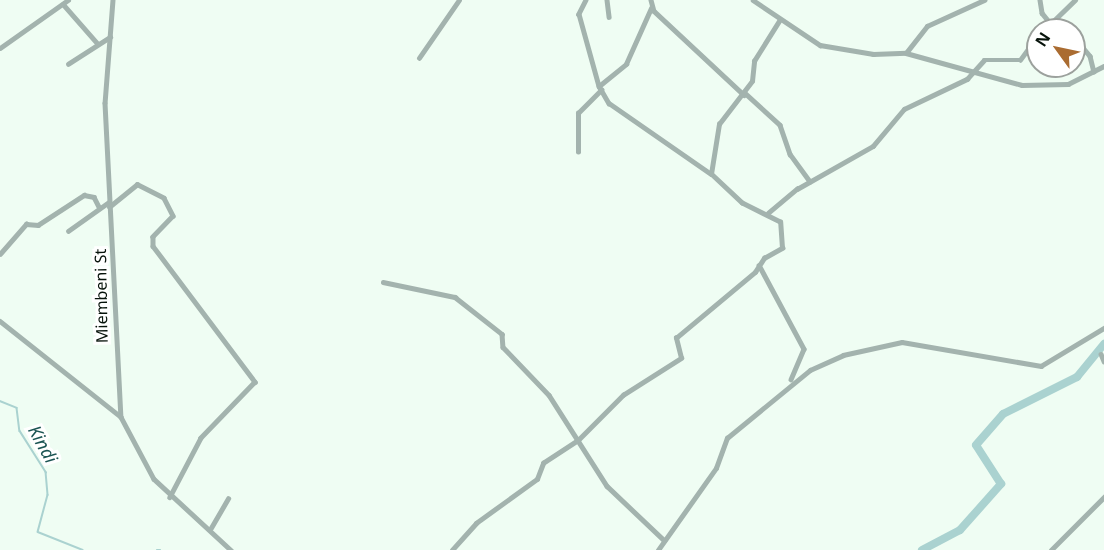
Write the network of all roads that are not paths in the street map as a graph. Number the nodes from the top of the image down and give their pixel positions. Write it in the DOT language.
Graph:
graph roads {
  1 [pos="68,0"];
  2 [pos="113,0"];
  3 [pos="459,0"];
  4 [pos="586,0"];
  5 [pos="608,0"];
  6 [pos="651,0"];
  7 [pos="753,0"];
  8 [pos="984,0"];
  9 [pos="1040,0"];
  10 [pos="1076,0"];
  11 [pos="63,4"];
  12 [pos="651,8"];
  13 [pos="609,17"];
  14 [pos="1046,18"];
  15 [pos="1057,18"];
  16 [pos="779,21"];
  17 [pos="110,37"];
  18 [pos="98,44"];
  19 [pos="0,48"];
  20 [pos="1086,51"];
  21 [pos="1026,52"];
  22 [pos="906,53"];
  23 [pos="419,58"];
  24 [pos="68,64"];
  25 [pos="1104,66"];
  26 [pos="1094,72"];
  27 [pos="971,73"];
  28 [pos="600,88"];
  29 [pos="744,94"];
  30 [pos="578,152"];
  31 [pos="711,174"];
  32 [pos="810,182"];
  33 [pos="109,205"];
  34 [pos="99,207"];
  35 [pos="768,213"];
  36 [pos="68,231"];
  37 [pos="0,254"];
  38 [pos="759,264"];
  39 [pos="382,282"];
  40 [pos="0,321"];
  41 [pos="1104,328"];
  42 [pos="1101,354"];
  43 [pos="1104,361"];
  44 [pos="791,380"];
  45 [pos="121,417"];
  46 [pos="578,440"];
  47 [pos="1104,496"];
  48 [pos="170,497"];
  49 [pos="228,499"];
  50 [pos="211,528"];
  51 [pos="664,540"];
  52 [pos="231,550"];
  53 [pos="452,550"];
  54 [pos="658,550"];
  55 [pos="1051,550"];
  1 -- 11 [label="street"];
  2 -- 17 [label="street, Miembeni St"];
  3 -- 23 [label="street"];
  4 -- 28 [label="street"];
  5 -- 13 [label="street"];
  6 -- 12 [label="street"];
  7 -- 16 [label="street"];
  8 -- 22 [label="street"];
  9 -- 14 [label="street"];
  10 -- 15 [label="street"];
  11 -- 18 [label="street"];
  11 -- 19 [label="street"];
  12 -- 28 [label="street"];
  12 -- 29 [label="street"];
  16 -- 22 [label="street"];
  16 -- 29 [label="street"];
  17 -- 18 [label="street"];
  17 -- 33 [label="street, Miembeni St"];
  18 -- 24 [label="street"];
  20 -- 26 [label="street"];
  21 -- 27 [label="street"];
  22 -- 27 [label="street"];
  25 -- 26 [label="street"];
  26 -- 27 [label="street"];
  27 -- 32 [label="street"];
  28 -- 30 [label="street"];
  28 -- 31 [label="street"];
  29 -- 31 [label="street"];
  29 -- 32 [label="street"];
  31 -- 35 [label="street"];
  32 -- 35 [label="street"];
  33 -- 34 [label="street"];
  33 -- 45 [label="street, Miembeni St"];
  33 -- 48 [label="street"];
  34 -- 36 [label="street"];
  34 -- 37 [label="street"];
  35 -- 38 [label="street"];
  38 -- 44 [label="street"];
  38 -- 46 [label="street"];
  39 -- 46 [label="street"];
  40 -- 45 [label="street"];
  41 -- 44 [label="street"];
  42 -- 43 [label="street"];
  44 -- 51 [label="street"];
  45 -- 48 [label="street, Miembeni St"];
  46 -- 51 [label="street"];
  46 -- 53 [label="street"];
  47 -- 55 [label="street"];
  48 -- 50 [label="street, Miembeni St"];
  49 -- 50 [label="street"];
  50 -- 52 [label="street, Miembeni St"];
  51 -- 54 [label="street"];
}
